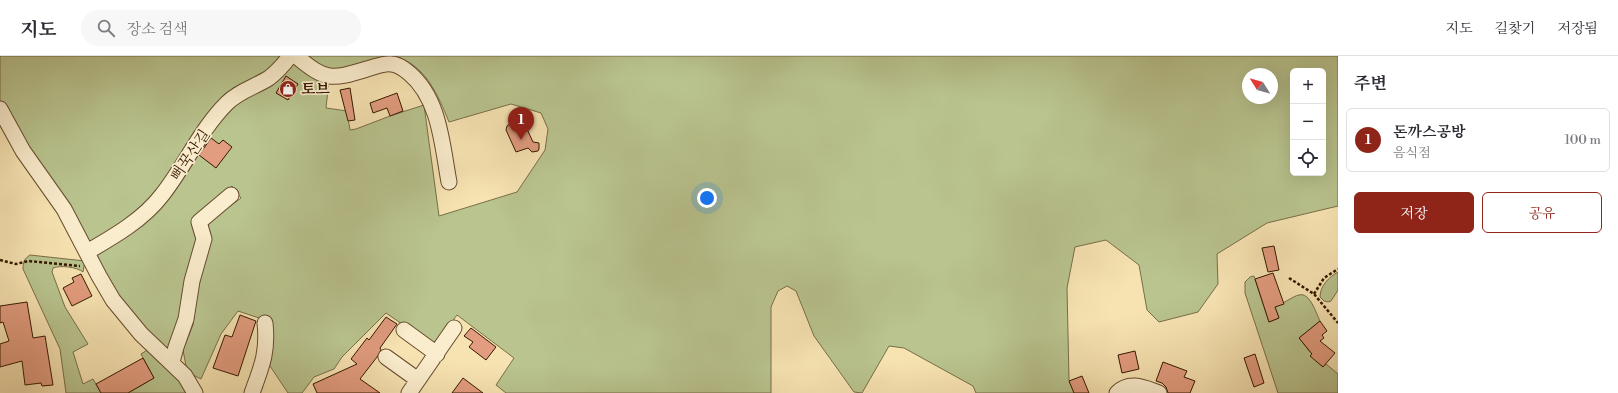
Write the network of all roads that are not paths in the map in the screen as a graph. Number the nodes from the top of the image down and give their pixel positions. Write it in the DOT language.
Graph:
graph roads {
  1 [pos="290,56"];
  2 [pos="296,56"];
  3 [pos="0,109"];
  4 [pos="450,182"];
  5 [pos="231,195"];
  6 [pos="87,252"];
  7 [pos="265,323"];
  8 [pos="454,328"];
  9 [pos="404,330"];
  10 [pos="437,354"];
  11 [pos="386,357"];
  12 [pos="172,362"];
  13 [pos="418,380"];
  14 [pos="195,393"];
  15 [pos="252,393"];
  16 [pos="409,393"];
  17 [pos="1117,393"];
  18 [pos="1160,393"];
  1 -- 6 [label="street, 뻐꾹산길"];
  2 -- 4 [label="street"];
  3 -- 6 [label="street"];
  5 -- 12 [label="street"];
  6 -- 12 [label="street"];
  7 -- 15 [label="street"];
  8 -- 10 [label="street"];
  9 -- 10 [label="street"];
  10 -- 13 [label="street"];
  11 -- 13 [label="street"];
  12 -- 14 [label="street"];
  13 -- 16 [label="street"];
  17 -- 18 [label="street"];
}
